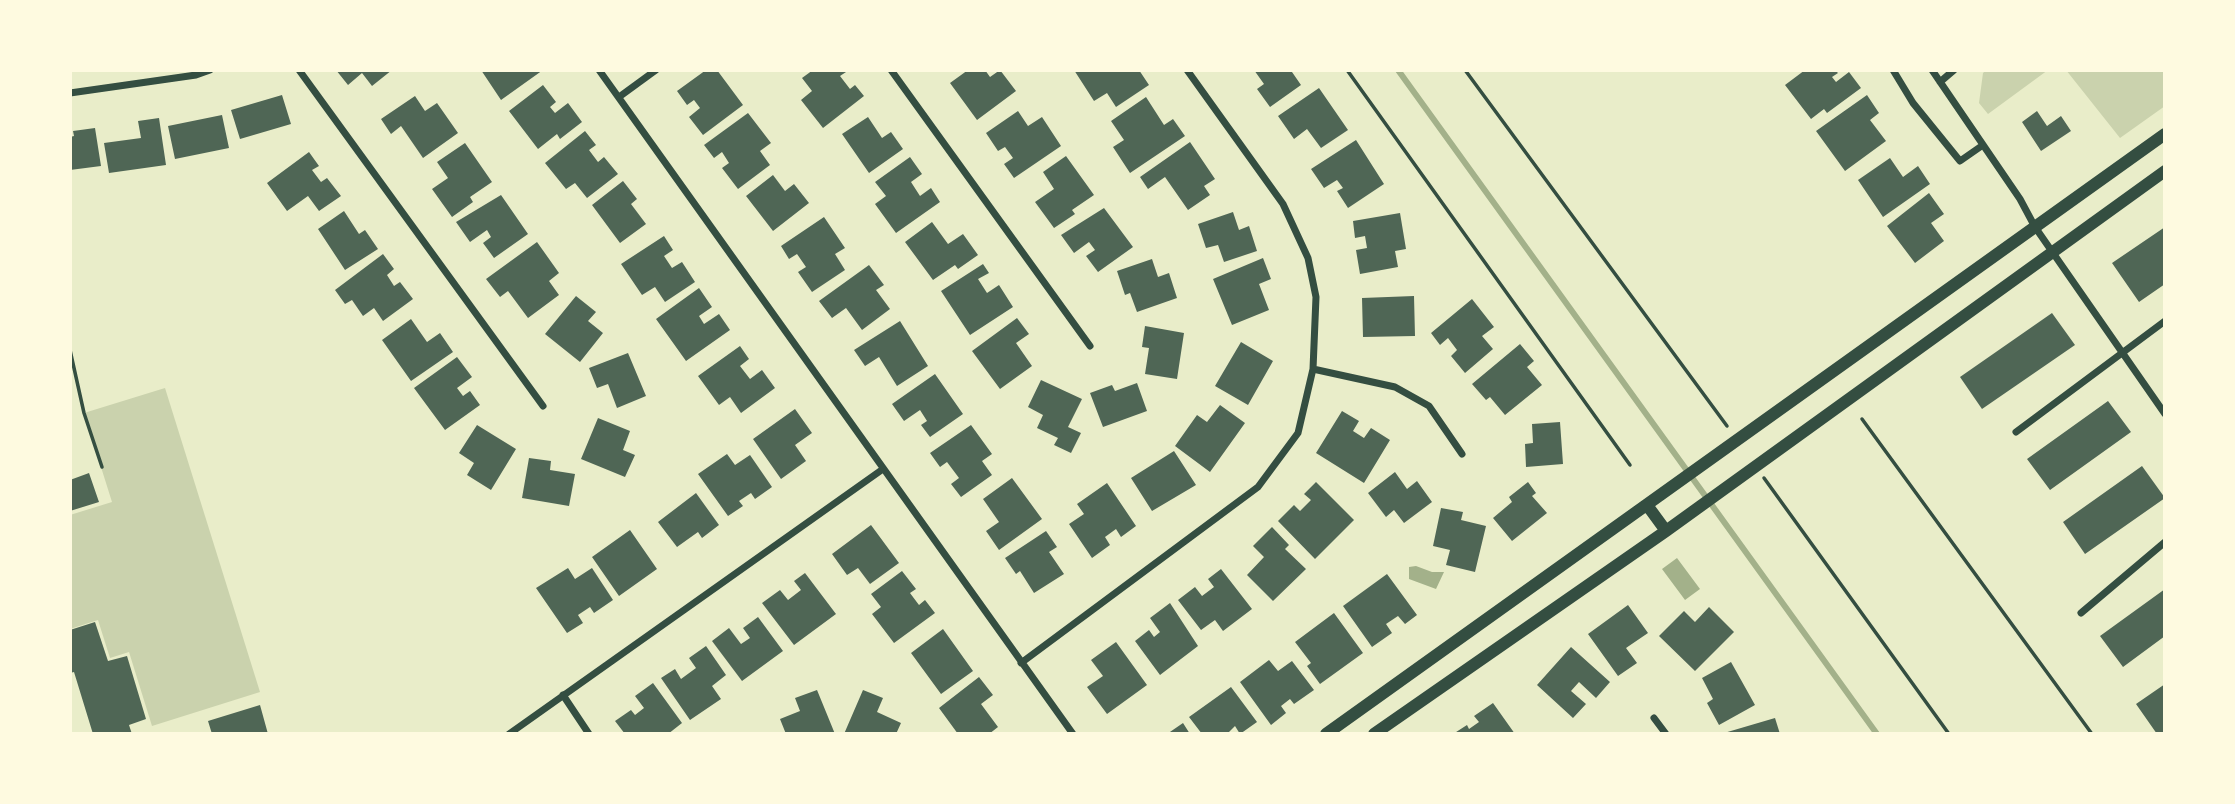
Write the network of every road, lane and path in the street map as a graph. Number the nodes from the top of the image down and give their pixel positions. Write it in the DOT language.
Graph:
graph roads {
  1 [pos="210,70"];
  2 [pos="299,70"];
  3 [pos="599,70"];
  4 [pos="656,70"];
  5 [pos="891,70"];
  6 [pos="1187,70"];
  7 [pos="1347,70"];
  8 [pos="1465,70"];
  9 [pos="1893,70"];
  10 [pos="1932,70"];
  11 [pos="1954,70"];
  12 [pos="1940,82"];
  13 [pos="70,93"];
  14 [pos="619,97"];
  15 [pos="2165,134"];
  16 [pos="1983,145"];
  17 [pos="2165,171"];
  18 [pos="2035,227"];
  19 [pos="2053,251"];
  20 [pos="2165,321"];
  21 [pos="1090,346"];
  22 [pos="70,350"];
  23 [pos="2123,351"];
  24 [pos="1313,369"];
  25 [pos="543,407"];
  26 [pos="2165,414"];
  27 [pos="1862,419"];
  28 [pos="1724,423"];
  29 [pos="2016,432"];
  30 [pos="1462,454"];
  31 [pos="1630,465"];
  32 [pos="102,467"];
  33 [pos="883,469"];
  34 [pos="1764,477"];
  35 [pos="1647,505"];
  36 [pos="1666,531"];
  37 [pos="2165,541"];
  38 [pos="2081,613"];
  39 [pos="1021,663"];
  40 [pos="563,695"];
  41 [pos="1654,718"];
  42 [pos="509,734"];
  43 [pos="590,734"];
  44 [pos="1073,734"];
  45 [pos="1326,734"];
  46 [pos="1374,734"];
  47 [pos="1665,734"];
  48 [pos="1950,734"];
  49 [pos="2092,734"];
  1 -- 13 [label="street"];
  2 -- 25 [label="street"];
  3 -- 14 [label="street"];
  4 -- 14 [label="street"];
  5 -- 21 [label="street"];
  6 -- 24 [label="street"];
  7 -- 31 [label="path"];
  8 -- 28 [label="path"];
  9 -- 16 [label="street"];
  10 -- 12 [label="street"];
  11 -- 12 [label="street"];
  12 -- 16 [label="street"];
  14 -- 33 [label="street"];
  15 -- 18 [label="street"];
  16 -- 18 [label="street"];
  17 -- 19 [label="street"];
  18 -- 19 [label="street"];
  18 -- 35 [label="street"];
  19 -- 23 [label="street"];
  19 -- 36 [label="street"];
  20 -- 23 [label="street"];
  22 -- 32 [label="path"];
  23 -- 26 [label="street"];
  23 -- 29 [label="street"];
  24 -- 30 [label="street"];
  24 -- 39 [label="street"];
  27 -- 49 [label="path"];
  33 -- 39 [label="street"];
  33 -- 40 [label="street"];
  34 -- 48 [label="path"];
  35 -- 36 [label="street"];
  35 -- 45 [label="street"];
  36 -- 46 [label="street"];
  37 -- 38 [label="street"];
  39 -- 44 [label="street"];
  40 -- 42 [label="street"];
  40 -- 43 [label="street"];
  41 -- 47 [label="street"];
}
